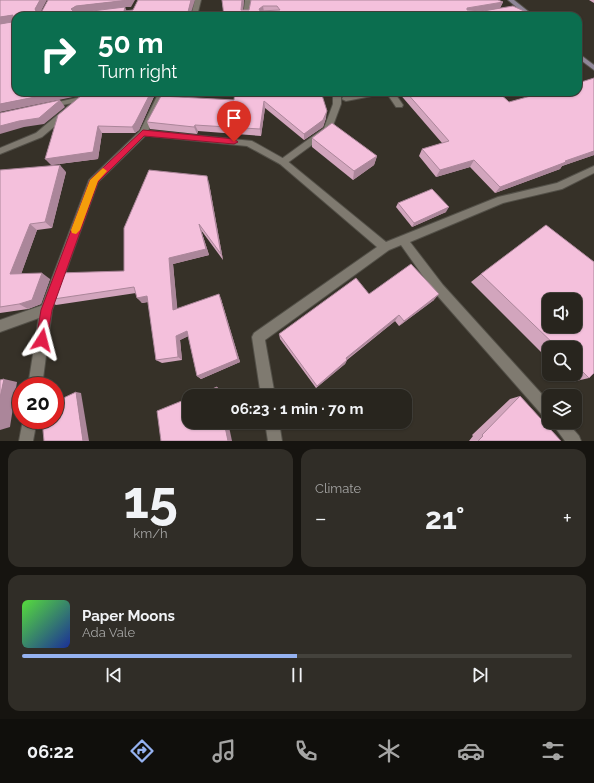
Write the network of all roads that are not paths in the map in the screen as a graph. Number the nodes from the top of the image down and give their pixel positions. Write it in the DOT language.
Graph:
graph roads {
  1 [pos="198,0"];
  2 [pos="248,0"];
  3 [pos="511,0"];
  4 [pos="522,8"];
  5 [pos="514,10"];
  6 [pos="195,12"];
  7 [pos="246,12"];
  8 [pos="526,12"];
  9 [pos="582,58"];
  10 [pos="594,68"];
  11 [pos="81,96"];
  12 [pos="84,96"];
  13 [pos="161,96"];
  14 [pos="337,96"];
  15 [pos="360,96"];
  16 [pos="393,96"];
  17 [pos="346,99"];
  18 [pos="399,105"];
  19 [pos="38,108"];
  20 [pos="143,133"];
  21 [pos="0,151"];
  22 [pos="283,162"];
  23 [pos="594,169"];
  24 [pos="402,240"];
  25 [pos="385,247"];
  26 [pos="46,310"];
  27 [pos="0,326"];
  28 [pos="36,377"];
  29 [pos="267,389"];
  30 [pos="542,404"];
  31 [pos="28,429"];
  32 [pos="273,429"];
  33 [pos="564,429"];
  34 [pos="26,441"];
  35 [pos="275,441"];
  36 [pos="574,441"];
  1 -- 6 [label="street"];
  2 -- 7 [label="street"];
  3 -- 4 [label="main road"];
  4 -- 5 [label="street"];
  4 -- 8 [label="main road"];
  9 -- 10 [label="main road"];
  11 -- 19 [label="street"];
  12 -- 21 [label="street"];
  13 -- 20 [label="street"];
  14 -- 22 [label="street"];
  15 -- 17 [label="street"];
  16 -- 18 [label="street"];
  20 -- 22 [label="street"];
  20 -- 26 [label="street"];
  22 -- 25 [label="street"];
  23 -- 24 [label="street"];
  24 -- 25 [label="street"];
  24 -- 30 [label="street"];
  25 -- 29 [label="street"];
  26 -- 27 [label="street"];
  26 -- 28 [label="street"];
  31 -- 34 [label="street"];
  32 -- 35 [label="street"];
  33 -- 36 [label="street"];
}
